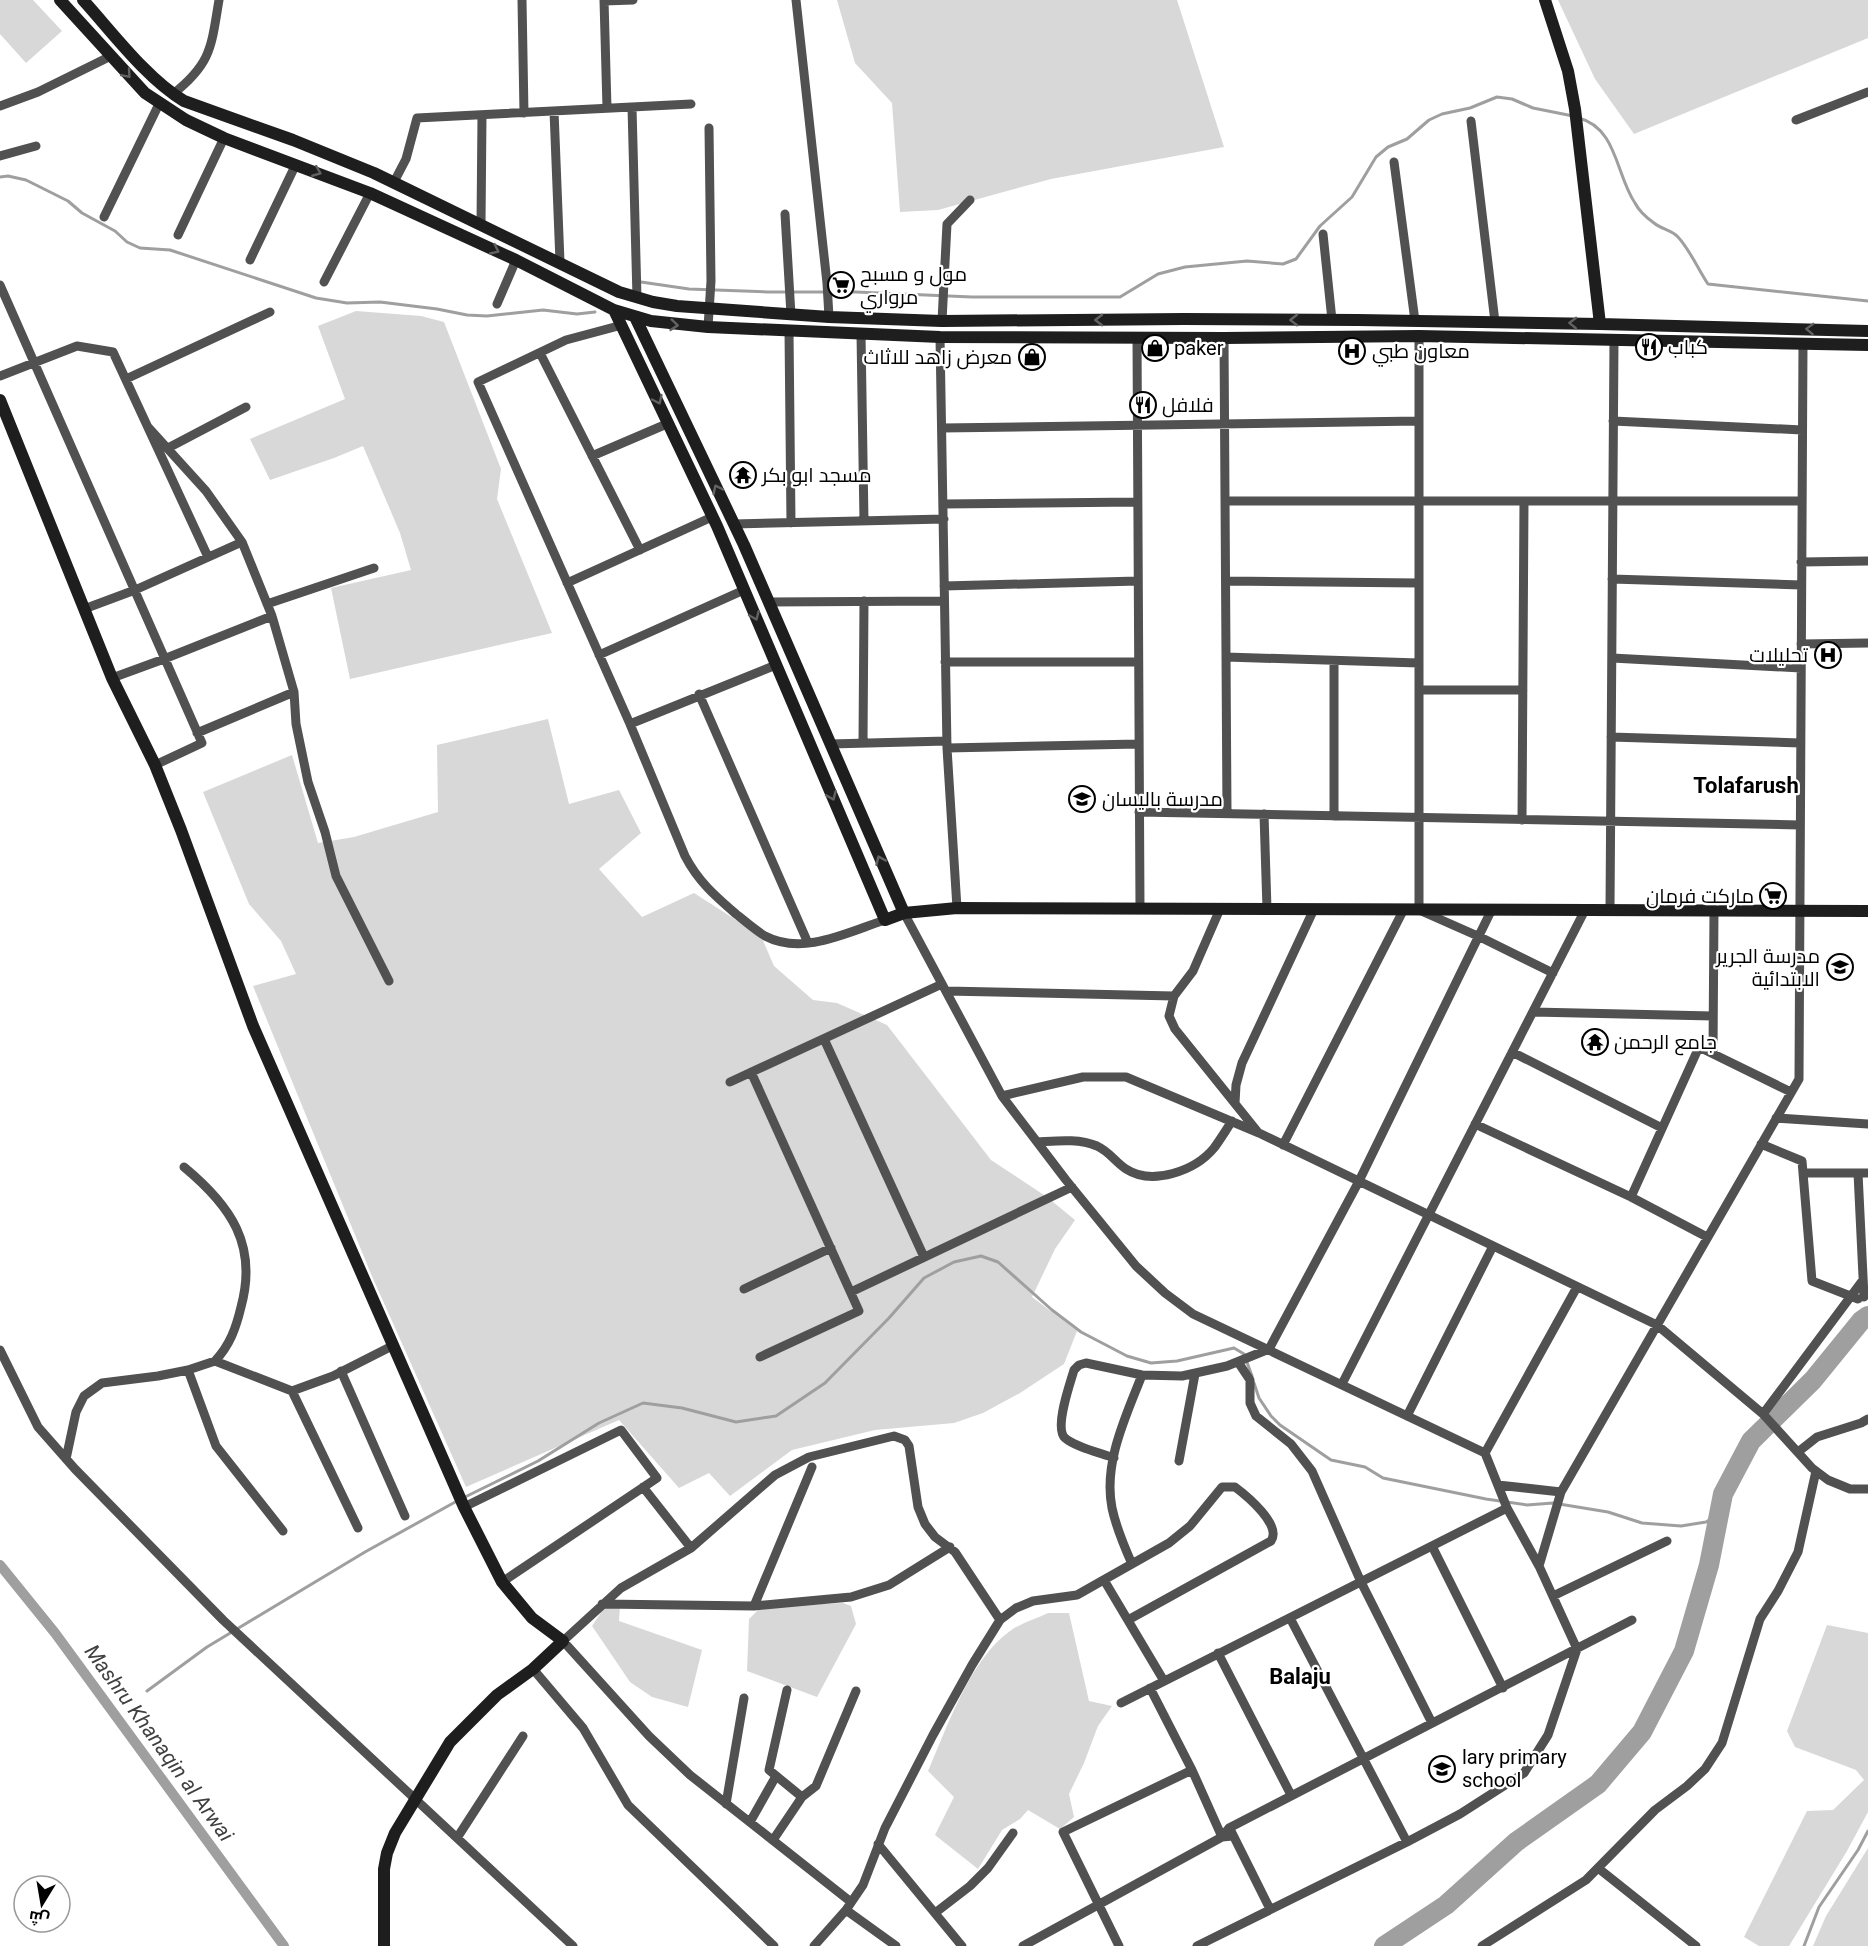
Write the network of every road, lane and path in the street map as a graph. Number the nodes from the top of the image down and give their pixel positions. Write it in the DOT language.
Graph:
graph roads {
  1 [pos="60,0"];
  2 [pos="83,0"];
  3 [pos="219,0"];
  4 [pos="522,0"];
  5 [pos="633,0"];
  6 [pos="796,0"];
  7 [pos="1545,0"];
  8 [pos="604,1"];
  9 [pos="111,56"];
  10 [pos="1868,92"];
  11 [pos="173,94"];
  12 [pos="159,104"];
  13 [pos="691,104"];
  14 [pos="0,106"];
  15 [pos="632,107"];
  16 [pos="607,108"];
  17 [pos="554,111"];
  18 [pos="524,113"];
  19 [pos="482,115"];
  20 [pos="1796,120"];
  21 [pos="1471,121"];
  22 [pos="710,128"];
  23 [pos="225,138"];
  24 [pos="36,146"];
  25 [pos="0,156"];
  26 [pos="1394,162"];
  27 [pos="296,164"];
  28 [pos="394,182"];
  29 [pos="370,194"];
  30 [pos="970,200"];
  31 [pos="387,201"];
  32 [pos="785,214"];
  33 [pos="104,217"];
  34 [pos="481,224"];
  35 [pos="1323,234"];
  36 [pos="178,235"];
  37 [pos="250,260"];
  38 [pos="516,260"];
  39 [pos="560,262"];
  40 [pos="324,282"];
  41 [pos="0,285"];
  42 [pos="637,298"];
  43 [pos="496,304"];
  44 [pos="709,304"];
  45 [pos="614,310"];
  46 [pos="270,312"];
  47 [pos="790,315"];
  48 [pos="635,317"];
  49 [pos="828,317"];
  50 [pos="1020,320"];
  51 [pos="1332,320"];
  52 [pos="1358,320"];
  53 [pos="942,321"];
  54 [pos="1415,321"];
  55 [pos="1496,322"];
  56 [pos="1600,324"];
  57 [pos="622,325"];
  58 [pos="708,327"];
  59 [pos="789,331"];
  60 [pos="1868,331"];
  61 [pos="861,334"];
  62 [pos="1358,336"];
  63 [pos="1419,336"];
  64 [pos="940,337"];
  65 [pos="1022,338"];
  66 [pos="1137,338"];
  67 [pos="1224,338"];
  68 [pos="1614,340"];
  69 [pos="1803,344"];
  70 [pos="1868,345"];
  71 [pos="540,353"];
  72 [pos="35,362"];
  73 [pos="0,376"];
  74 [pos="126,379"];
  75 [pos="0,400"];
  76 [pos="246,407"];
  77 [pos="1419,421"];
  78 [pos="1613,421"];
  79 [pos="669,423"];
  80 [pos="1137,424"];
  81 [pos="1225,424"];
  82 [pos="148,427"];
  83 [pos="942,428"];
  84 [pos="1802,430"];
  85 [pos="692,437"];
  86 [pos="678,444"];
  87 [pos="168,448"];
  88 [pos="592,456"];
  89 [pos="1225,501"];
  90 [pos="1419,501"];
  91 [pos="1524,501"];
  92 [pos="1613,501"];
  93 [pos="1801,501"];
  94 [pos="1137,502"];
  95 [pos="943,504"];
  96 [pos="712,517"];
  97 [pos="944,519"];
  98 [pos="864,521"];
  99 [pos="790,523"];
  100 [pos="734,524"];
  101 [pos="243,542"];
  102 [pos="744,545"];
  103 [pos="640,550"];
  104 [pos="728,552"];
  105 [pos="208,557"];
  106 [pos="1868,561"];
  107 [pos="1801,562"];
  108 [pos="375,568"];
  109 [pos="1612,579"];
  110 [pos="1138,581"];
  111 [pos="1226,581"];
  112 [pos="567,583"];
  113 [pos="1419,583"];
  114 [pos="1801,585"];
  115 [pos="944,586"];
  116 [pos="135,590"];
  117 [pos="744,590"];
  118 [pos="864,601"];
  119 [pos="945,601"];
  120 [pos="768,602"];
  121 [pos="267,604"];
  122 [pos="84,609"];
  123 [pos="272,616"];
  124 [pos="1868,643"];
  125 [pos="1801,644"];
  126 [pos="599,655"];
  127 [pos="1226,657"];
  128 [pos="1612,658"];
  129 [pos="164,659"];
  130 [pos="1334,661"];
  131 [pos="945,662"];
  132 [pos="1138,662"];
  133 [pos="1419,663"];
  134 [pos="776,665"];
  135 [pos="1801,668"];
  136 [pos="112,678"];
  137 [pos="1419,690"];
  138 [pos="1523,690"];
  139 [pos="294,692"];
  140 [pos="699,694"];
  141 [pos="809,695"];
  142 [pos="792,702"];
  143 [pos="630,724"];
  144 [pos="197,733"];
  145 [pos="1611,736"];
  146 [pos="863,743"];
  147 [pos="1800,743"];
  148 [pos="830,744"];
  149 [pos="947,744"];
  150 [pos="1139,744"];
  151 [pos="155,765"];
  152 [pos="1139,812"];
  153 [pos="1227,813"];
  154 [pos="1264,814"];
  155 [pos="1334,816"];
  156 [pos="1419,818"];
  157 [pos="1522,820"];
  158 [pos="1611,822"];
  159 [pos="1800,825"];
  160 [pos="957,908"];
  161 [pos="1140,908"];
  162 [pos="1220,909"];
  163 [pos="1266,909"];
  164 [pos="1314,909"];
  165 [pos="1404,909"];
  166 [pos="1492,909"];
  167 [pos="1419,910"];
  168 [pos="1585,910"];
  169 [pos="1610,910"];
  170 [pos="1714,910"];
  171 [pos="1799,910"];
  172 [pos="1868,911"];
  173 [pos="904,913"];
  174 [pos="885,920"];
  175 [pos="1480,937"];
  176 [pos="808,943"];
  177 [pos="1553,973"];
  178 [pos="389,981"];
  179 [pos="944,987"];
  180 [pos="1174,996"];
  181 [pos="1533,1012"];
  182 [pos="1713,1016"];
  183 [pos="825,1039"];
  184 [pos="1512,1052"];
  185 [pos="1713,1053"];
  186 [pos="751,1072"];
  187 [pos="730,1083"];
  188 [pos="1791,1092"];
  189 [pos="1002,1096"];
  190 [pos="1235,1103"];
  191 [pos="1776,1118"];
  192 [pos="1232,1121"];
  193 [pos="1475,1124"];
  194 [pos="1868,1124"];
  195 [pos="1662,1128"];
  196 [pos="1259,1132"];
  197 [pos="1037,1142"];
  198 [pos="1761,1144"];
  199 [pos="1283,1145"];
  200 [pos="184,1167"];
  201 [pos="1803,1173"];
  202 [pos="1863,1173"];
  203 [pos="1359,1181"];
  204 [pos="1072,1187"];
  205 [pos="1631,1197"];
  206 [pos="1429,1215"];
  207 [pos="1707,1237"];
  208 [pos="1493,1246"];
  209 [pos="831,1248"];
  210 [pos="924,1257"];
  211 [pos="1578,1287"];
  212 [pos="744,1289"];
  213 [pos="851,1292"];
  214 [pos="1860,1297"];
  215 [pos="1657,1325"];
  216 [pos="394,1345"];
  217 [pos="1269,1349"];
  218 [pos="0,1350"];
  219 [pos="760,1357"];
  220 [pos="215,1361"];
  221 [pos="1238,1362"];
  222 [pos="188,1370"];
  223 [pos="341,1371"];
  224 [pos="1195,1374"];
  225 [pos="1142,1375"];
  226 [pos="1342,1384"];
  227 [pos="292,1391"];
  228 [pos="1763,1413"];
  229 [pos="1407,1416"];
  230 [pos="1868,1419"];
  231 [pos="1798,1452"];
  232 [pos="1485,1453"];
  233 [pos="1114,1458"];
  234 [pos="66,1459"];
  235 [pos="1179,1461"];
  236 [pos="812,1467"];
  237 [pos="1816,1471"];
  238 [pos="1498,1485"];
  239 [pos="643,1487"];
  240 [pos="1868,1489"];
  241 [pos="1561,1492"];
  242 [pos="464,1507"];
  243 [pos="1507,1508"];
  244 [pos="405,1516"];
  245 [pos="358,1528"];
  246 [pos="283,1531"];
  247 [pos="1667,1540"];
  248 [pos="1432,1546"];
  249 [pos="950,1547"];
  250 [pos="691,1548"];
  251 [pos="1132,1564"];
  252 [pos="1539,1566"];
  253 [pos="1104,1580"];
  254 [pos="1361,1581"];
  255 [pos="502,1582"];
  256 [pos="1552,1596"];
  257 [pos="602,1604"];
  258 [pos="754,1605"];
  259 [pos="1290,1618"];
  260 [pos="1000,1620"];
  261 [pos="1128,1620"];
  262 [pos="1632,1620"];
  263 [pos="563,1641"];
  264 [pos="1576,1649"];
  265 [pos="1218,1653"];
  266 [pos="532,1669"];
  267 [pos="1164,1681"];
  268 [pos="1150,1688"];
  269 [pos="1503,1688"];
  270 [pos="787,1690"];
  271 [pos="856,1691"];
  272 [pos="744,1698"];
  273 [pos="1121,1703"];
  274 [pos="1432,1723"];
  275 [pos="523,1736"];
  276 [pos="1363,1758"];
  277 [pos="1192,1770"];
  278 [pos="777,1776"];
  279 [pos="1291,1795"];
  280 [pos="801,1797"];
  281 [pos="416,1799"];
  282 [pos="726,1804"];
  283 [pos="750,1822"];
  284 [pos="1231,1832"];
  285 [pos="1013,1833"];
  286 [pos="1222,1837"];
  287 [pos="457,1838"];
  288 [pos="773,1840"];
  289 [pos="1407,1842"];
  290 [pos="878,1844"];
  291 [pos="1598,1868"];
  292 [pos="1098,1904"];
  293 [pos="849,1906"];
  294 [pos="1270,1909"];
  295 [pos="935,1913"];
  296 [pos="384,1946"];
  297 [pos="573,1946"];
  298 [pos="774,1946"];
  299 [pos="814,1946"];
  300 [pos="896,1946"];
  301 [pos="962,1946"];
  302 [pos="1023,1946"];
  303 [pos="1119,1946"];
  304 [pos="1197,1946"];
  305 [pos="1482,1946"];
  306 [pos="1696,1946"];
  1 -- 9 [label="street"];
  2 -- 11 [label="street"];
  3 -- 11 [label="street"];
  4 -- 18 [label="street"];
  5 -- 8 [label="street"];
  6 -- 49 [label="street"];
  7 -- 56 [label="street"];
  8 -- 16 [label="street"];
  9 -- 12 [label="street, one-way"];
  9 -- 14 [label="street"];
  10 -- 20 [label="street"];
  11 -- 28 [label="street"];
  12 -- 23 [label="street"];
  12 -- 33 [label="street"];
  13 -- 15 [label="street"];
  15 -- 16 [label="street"];
  15 -- 42 [label="street"];
  16 -- 17 [label="street"];
  17 -- 18 [label="street"];
  17 -- 39 [label="street"];
  18 -- 19 [label="street"];
  19 -- 28 [label="street"];
  19 -- 34 [label="street"];
  21 -- 55 [label="street"];
  22 -- 44 [label="street"];
  23 -- 27 [label="street"];
  23 -- 36 [label="street"];
  24 -- 25 [label="street"];
  26 -- 54 [label="street"];
  27 -- 29 [label="street, one-way"];
  27 -- 37 [label="street"];
  28 -- 31 [label="street"];
  28 -- 34 [label="street"];
  29 -- 31 [label="street"];
  29 -- 40 [label="street"];
  30 -- 53 [label="street"];
  31 -- 38 [label="street, one-way"];
  32 -- 47 [label="street"];
  34 -- 39 [label="street"];
  35 -- 51 [label="street"];
  38 -- 43 [label="street"];
  38 -- 45 [label="street"];
  39 -- 42 [label="street"];
  41 -- 72 [label="street"];
  42 -- 44 [label="street"];
  44 -- 47 [label="street"];
  44 -- 58 [label="street"];
  45 -- 48 [label="street"];
  45 -- 57 [label="street"];
  46 -- 74 [label="street"];
  47 -- 49 [label="street"];
  48 -- 58 [label="street, one-way"];
  48 -- 85 [label="street"];
  49 -- 53 [label="street"];
  51 -- 50 [label="street, one-way"];
  50 -- 53 [label="street"];
  50 -- 65 [label="street"];
  51 -- 52 [label="street"];
  52 -- 54 [label="street"];
  52 -- 62 [label="street"];
  54 -- 55 [label="street"];
  56 -- 55 [label="street, one-way"];
  60 -- 56 [label="street, one-way"];
  57 -- 71 [label="street"];
  57 -- 79 [label="street, one-way"];
  58 -- 59 [label="street"];
  59 -- 61 [label="street"];
  59 -- 99 [label="street"];
  61 -- 64 [label="street"];
  61 -- 98 [label="street"];
  62 -- 63 [label="street"];
  62 -- 67 [label="street"];
  63 -- 68 [label="street"];
  63 -- 77 [label="street"];
  64 -- 65 [label="street"];
  64 -- 83 [label="street"];
  65 -- 66 [label="street"];
  66 -- 67 [label="street"];
  66 -- 80 [label="street"];
  67 -- 81 [label="street"];
  68 -- 69 [label="street"];
  68 -- 78 [label="street"];
  69 -- 70 [label="street"];
  69 -- 84 [label="street"];
  71 -- 88 [label="street"];
  71 -- 112 [label="street"];
  72 -- 73 [label="street"];
  72 -- 74 [label="street"];
  72 -- 116 [label="street"];
  74 -- 82 [label="street"];
  75 -- 122 [label="street"];
  76 -- 87 [label="street"];
  77 -- 81 [label="street"];
  77 -- 90 [label="street"];
  78 -- 84 [label="street"];
  78 -- 92 [label="street"];
  79 -- 86 [label="street"];
  79 -- 88 [label="street"];
  80 -- 81 [label="street"];
  80 -- 83 [label="street"];
  80 -- 94 [label="street"];
  81 -- 89 [label="street"];
  82 -- 87 [label="street"];
  82 -- 105 [label="street"];
  83 -- 95 [label="street"];
  84 -- 93 [label="street"];
  85 -- 86 [label="street"];
  100 -- 85 [label="street, one-way"];
  86 -- 96 [label="street"];
  87 -- 101 [label="street"];
  88 -- 103 [label="street"];
  89 -- 90 [label="street"];
  89 -- 111 [label="street"];
  90 -- 91 [label="street"];
  90 -- 113 [label="street"];
  91 -- 92 [label="street"];
  91 -- 138 [label="street"];
  92 -- 93 [label="street"];
  92 -- 109 [label="street"];
  93 -- 107 [label="street"];
  94 -- 95 [label="street"];
  94 -- 110 [label="street"];
  95 -- 97 [label="street"];
  96 -- 103 [label="street"];
  96 -- 104 [label="street"];
  97 -- 98 [label="street"];
  97 -- 115 [label="street"];
  98 -- 99 [label="street"];
  99 -- 100 [label="street"];
  100 -- 102 [label="street"];
  101 -- 105 [label="street"];
  101 -- 121 [label="street"];
  102 -- 104 [label="street"];
  102 -- 120 [label="street"];
  103 -- 112 [label="street"];
  104 -- 117 [label="street"];
  105 -- 116 [label="street"];
  106 -- 107 [label="street"];
  107 -- 114 [label="street"];
  108 -- 121 [label="street"];
  109 -- 114 [label="street"];
  109 -- 128 [label="street"];
  110 -- 115 [label="street"];
  110 -- 132 [label="street"];
  111 -- 113 [label="street"];
  111 -- 127 [label="street"];
  112 -- 126 [label="street"];
  113 -- 133 [label="street"];
  114 -- 125 [label="street"];
  115 -- 119 [label="street"];
  116 -- 122 [label="street"];
  116 -- 129 [label="street"];
  117 -- 126 [label="street"];
  117 -- 134 [label="street, one-way"];
  118 -- 119 [label="street"];
  118 -- 120 [label="street"];
  118 -- 146 [label="street"];
  119 -- 131 [label="street"];
  120 -- 141 [label="street"];
  121 -- 123 [label="street"];
  122 -- 136 [label="street"];
  123 -- 129 [label="street"];
  123 -- 139 [label="street"];
  124 -- 125 [label="street"];
  125 -- 135 [label="street"];
  126 -- 143 [label="street"];
  127 -- 130 [label="street"];
  127 -- 153 [label="street"];
  128 -- 135 [label="street"];
  128 -- 145 [label="street"];
  129 -- 136 [label="street"];
  129 -- 144 [label="street"];
  130 -- 133 [label="street"];
  130 -- 155 [label="street"];
  131 -- 132 [label="street"];
  131 -- 149 [label="street"];
  132 -- 150 [label="street"];
  133 -- 137 [label="street"];
  134 -- 140 [label="street"];
  134 -- 142 [label="street"];
  135 -- 147 [label="street"];
  136 -- 151 [label="street"];
  137 -- 138 [label="street"];
  137 -- 156 [label="street"];
  138 -- 157 [label="street"];
  139 -- 144 [label="street"];
  139 -- 178 [label="street"];
  140 -- 143 [label="street"];
  140 -- 176 [label="street"];
  141 -- 142 [label="street"];
  141 -- 148 [label="street"];
  142 -- 174 [label="street, one-way"];
  143 -- 176 [label="street"];
  144 -- 151 [label="street"];
  145 -- 147 [label="street"];
  145 -- 158 [label="street"];
  146 -- 148 [label="street"];
  146 -- 149 [label="street"];
  147 -- 159 [label="street"];
  173 -- 148 [label="street, one-way"];
  149 -- 150 [label="street"];
  149 -- 160 [label="street"];
  150 -- 152 [label="street"];
  151 -- 216 [label="street"];
  152 -- 153 [label="street"];
  152 -- 161 [label="street"];
  153 -- 154 [label="street"];
  154 -- 155 [label="street"];
  154 -- 163 [label="street"];
  155 -- 156 [label="street"];
  156 -- 157 [label="street"];
  156 -- 167 [label="street"];
  157 -- 158 [label="street"];
  158 -- 159 [label="street"];
  158 -- 169 [label="street"];
  159 -- 171 [label="street"];
  160 -- 161 [label="street"];
  160 -- 173 [label="street"];
  161 -- 162 [label="street"];
  162 -- 163 [label="street"];
  162 -- 180 [label="street"];
  163 -- 164 [label="street"];
  164 -- 165 [label="street"];
  164 -- 190 [label="street"];
  165 -- 167 [label="street"];
  165 -- 199 [label="street"];
  166 -- 167 [label="street"];
  166 -- 168 [label="street"];
  166 -- 175 [label="street"];
  167 -- 175 [label="street"];
  168 -- 169 [label="street"];
  168 -- 177 [label="street"];
  169 -- 170 [label="street"];
  170 -- 171 [label="street"];
  170 -- 182 [label="street"];
  171 -- 172 [label="street"];
  171 -- 188 [label="street"];
  173 -- 174 [label="street"];
  173 -- 179 [label="street"];
  174 -- 176 [label="street"];
  175 -- 177 [label="street"];
  175 -- 203 [label="street"];
  177 -- 181 [label="street"];
  179 -- 180 [label="street"];
  179 -- 183 [label="street"];
  179 -- 189 [label="street"];
  180 -- 190 [label="street"];
  181 -- 182 [label="street"];
  181 -- 184 [label="street"];
  182 -- 185 [label="street"];
  183 -- 186 [label="street"];
  183 -- 210 [label="street"];
  184 -- 193 [label="street"];
  184 -- 195 [label="street"];
  185 -- 188 [label="street"];
  185 -- 195 [label="street"];
  186 -- 187 [label="street"];
  186 -- 209 [label="street"];
  188 -- 191 [label="street"];
  189 -- 192 [label="street"];
  189 -- 197 [label="street"];
  190 -- 196 [label="street"];
  191 -- 194 [label="street"];
  191 -- 198 [label="street"];
  192 -- 196 [label="street"];
  192 -- 197 [label="street"];
  193 -- 205 [label="street"];
  193 -- 206 [label="street"];
  195 -- 205 [label="street"];
  196 -- 199 [label="street"];
  197 -- 204 [label="street"];
  198 -- 201 [label="street"];
  198 -- 207 [label="street"];
  199 -- 203 [label="street"];
  200 -- 220 [label="street"];
  201 -- 202 [label="street"];
  201 -- 214 [label="street"];
  202 -- 214 [label="street"];
  203 -- 206 [label="street"];
  203 -- 217 [label="street"];
  204 -- 210 [label="street"];
  204 -- 217 [label="street"];
  205 -- 207 [label="street"];
  206 -- 208 [label="street"];
  206 -- 226 [label="street"];
  207 -- 215 [label="street"];
  208 -- 211 [label="street"];
  208 -- 229 [label="street"];
  209 -- 212 [label="street"];
  209 -- 213 [label="street"];
  210 -- 213 [label="street"];
  211 -- 215 [label="street"];
  211 -- 232 [label="street"];
  213 -- 219 [label="street"];
  214 -- 228 [label="street"];
  215 -- 228 [label="street"];
  215 -- 241 [label="street"];
  216 -- 223 [label="street"];
  216 -- 242 [label="street"];
  217 -- 221 [label="street"];
  217 -- 226 [label="street"];
  218 -- 234 [label="street"];
  220 -- 222 [label="street"];
  220 -- 227 [label="street"];
  221 -- 224 [label="street"];
  221 -- 254 [label="street"];
  222 -- 234 [label="street"];
  222 -- 246 [label="street"];
  223 -- 227 [label="street"];
  223 -- 244 [label="street"];
  224 -- 225 [label="street"];
  224 -- 235 [label="street"];
  225 -- 233 [label="street"];
  225 -- 233 [label="street"];
  226 -- 229 [label="street"];
  227 -- 245 [label="street"];
  228 -- 231 [label="street"];
  229 -- 232 [label="street"];
  230 -- 231 [label="street"];
  231 -- 237 [label="street"];
  232 -- 238 [label="street"];
  233 -- 251 [label="street"];
  234 -- 281 [label="street"];
  236 -- 258 [label="street"];
  237 -- 240 [label="street"];
  237 -- 291 [label="street"];
  238 -- 241 [label="street"];
  238 -- 243 [label="street"];
  239 -- 242 [label="street"];
  239 -- 250 [label="street"];
  239 -- 255 [label="street"];
  241 -- 252 [label="street"];
  242 -- 255 [label="street"];
  243 -- 248 [label="street"];
  243 -- 252 [label="street"];
  247 -- 256 [label="street"];
  248 -- 254 [label="street"];
  248 -- 269 [label="street"];
  249 -- 250 [label="street"];
  249 -- 258 [label="street"];
  249 -- 260 [label="street"];
  250 -- 257 [label="street"];
  251 -- 253 [label="street"];
  251 -- 261 [label="street"];
  252 -- 256 [label="street"];
  253 -- 260 [label="street"];
  253 -- 261 [label="street"];
  254 -- 259 [label="street"];
  254 -- 274 [label="street"];
  255 -- 263 [label="street"];
  256 -- 264 [label="street"];
  257 -- 258 [label="street"];
  257 -- 263 [label="street"];
  259 -- 265 [label="street"];
  259 -- 276 [label="street"];
  260 -- 290 [label="street"];
  261 -- 267 [label="street"];
  262 -- 264 [label="street"];
  263 -- 266 [label="street"];
  263 -- 282 [label="street"];
  264 -- 269 [label="street"];
  264 -- 289 [label="street"];
  265 -- 267 [label="street"];
  265 -- 279 [label="street"];
  266 -- 281 [label="street"];
  266 -- 298 [label="street"];
  267 -- 268 [label="street"];
  268 -- 273 [label="street"];
  268 -- 277 [label="street"];
  269 -- 274 [label="street"];
  270 -- 278 [label="street"];
  271 -- 280 [label="street"];
  272 -- 282 [label="street"];
  274 -- 276 [label="street"];
  275 -- 287 [label="street"];
  276 -- 279 [label="street"];
  276 -- 289 [label="street"];
  277 -- 286 [label="street"];
  277 -- 292 [label="street"];
  278 -- 280 [label="street"];
  278 -- 283 [label="street"];
  279 -- 284 [label="street"];
  280 -- 288 [label="street"];
  281 -- 287 [label="street"];
  281 -- 296 [label="street"];
  282 -- 283 [label="street"];
  283 -- 288 [label="street"];
  284 -- 286 [label="street"];
  284 -- 294 [label="street"];
  285 -- 295 [label="street"];
  286 -- 292 [label="street"];
  287 -- 297 [label="street"];
  288 -- 293 [label="street"];
  289 -- 294 [label="street"];
  290 -- 293 [label="street"];
  290 -- 295 [label="street"];
  291 -- 305 [label="street"];
  291 -- 306 [label="street"];
  292 -- 302 [label="street"];
  292 -- 303 [label="street"];
  293 -- 299 [label="street"];
  293 -- 300 [label="street"];
  294 -- 304 [label="street"];
  295 -- 301 [label="street"];
}
